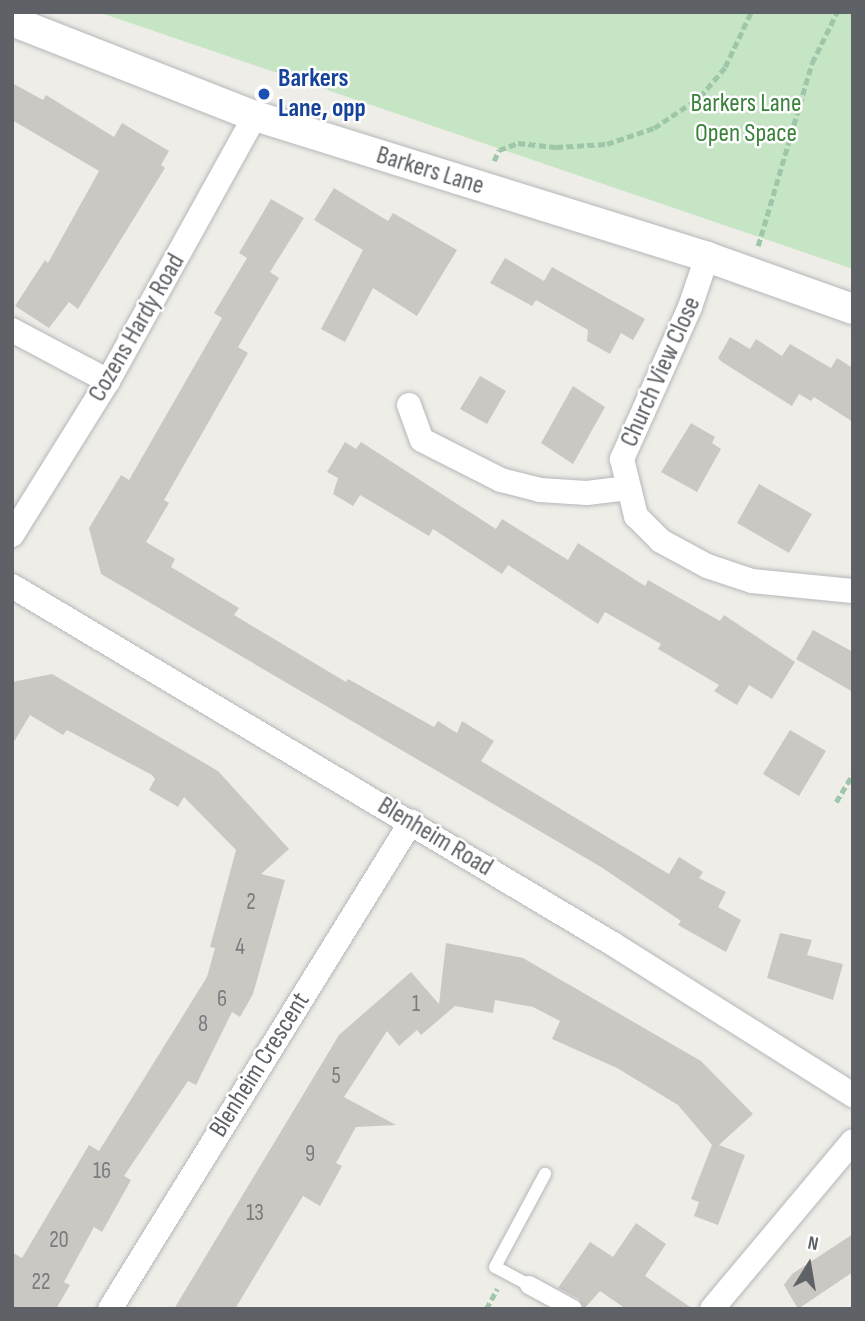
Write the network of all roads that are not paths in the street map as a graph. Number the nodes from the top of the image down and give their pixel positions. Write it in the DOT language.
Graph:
graph roads {
  1 [pos="12,21"];
  2 [pos="255,116"];
  3 [pos="707,257"];
  4 [pos="853,309"];
  5 [pos="12,330"];
  6 [pos="108,381"];
  7 [pos="409,405"];
  8 [pos="626,488"];
  9 [pos="12,535"];
  10 [pos="12,586"];
  11 [pos="853,591"];
  12 [pos="411,822"];
  13 [pos="853,1095"];
  14 [pos="853,1141"];
  15 [pos="545,1174"];
  16 [pos="529,1285"];
  17 [pos="110,1309"];
  18 [pos="573,1309"];
  19 [pos="712,1309"];
  1 -- 2 [label="street, Barkers Lane"];
  2 -- 3 [label="street, Barkers Lane"];
  2 -- 6 [label="street, Cozens Hardy Road"];
  3 -- 4 [label="street, Barkers Lane"];
  3 -- 8 [label="street, Church View Close"];
  5 -- 6 [label="street"];
  6 -- 9 [label="street, Cozens Hardy Road"];
  7 -- 8 [label="street, Church View Close"];
  8 -- 11 [label="street, Church View Close"];
  10 -- 12 [label="street, Blenheim Road"];
  12 -- 13 [label="street, Blenheim Road"];
  12 -- 17 [label="street, Blenheim Crescent"];
  14 -- 19 [label="street"];
  15 -- 16 [label="lane"];
  16 -- 18 [label="street"];
}
